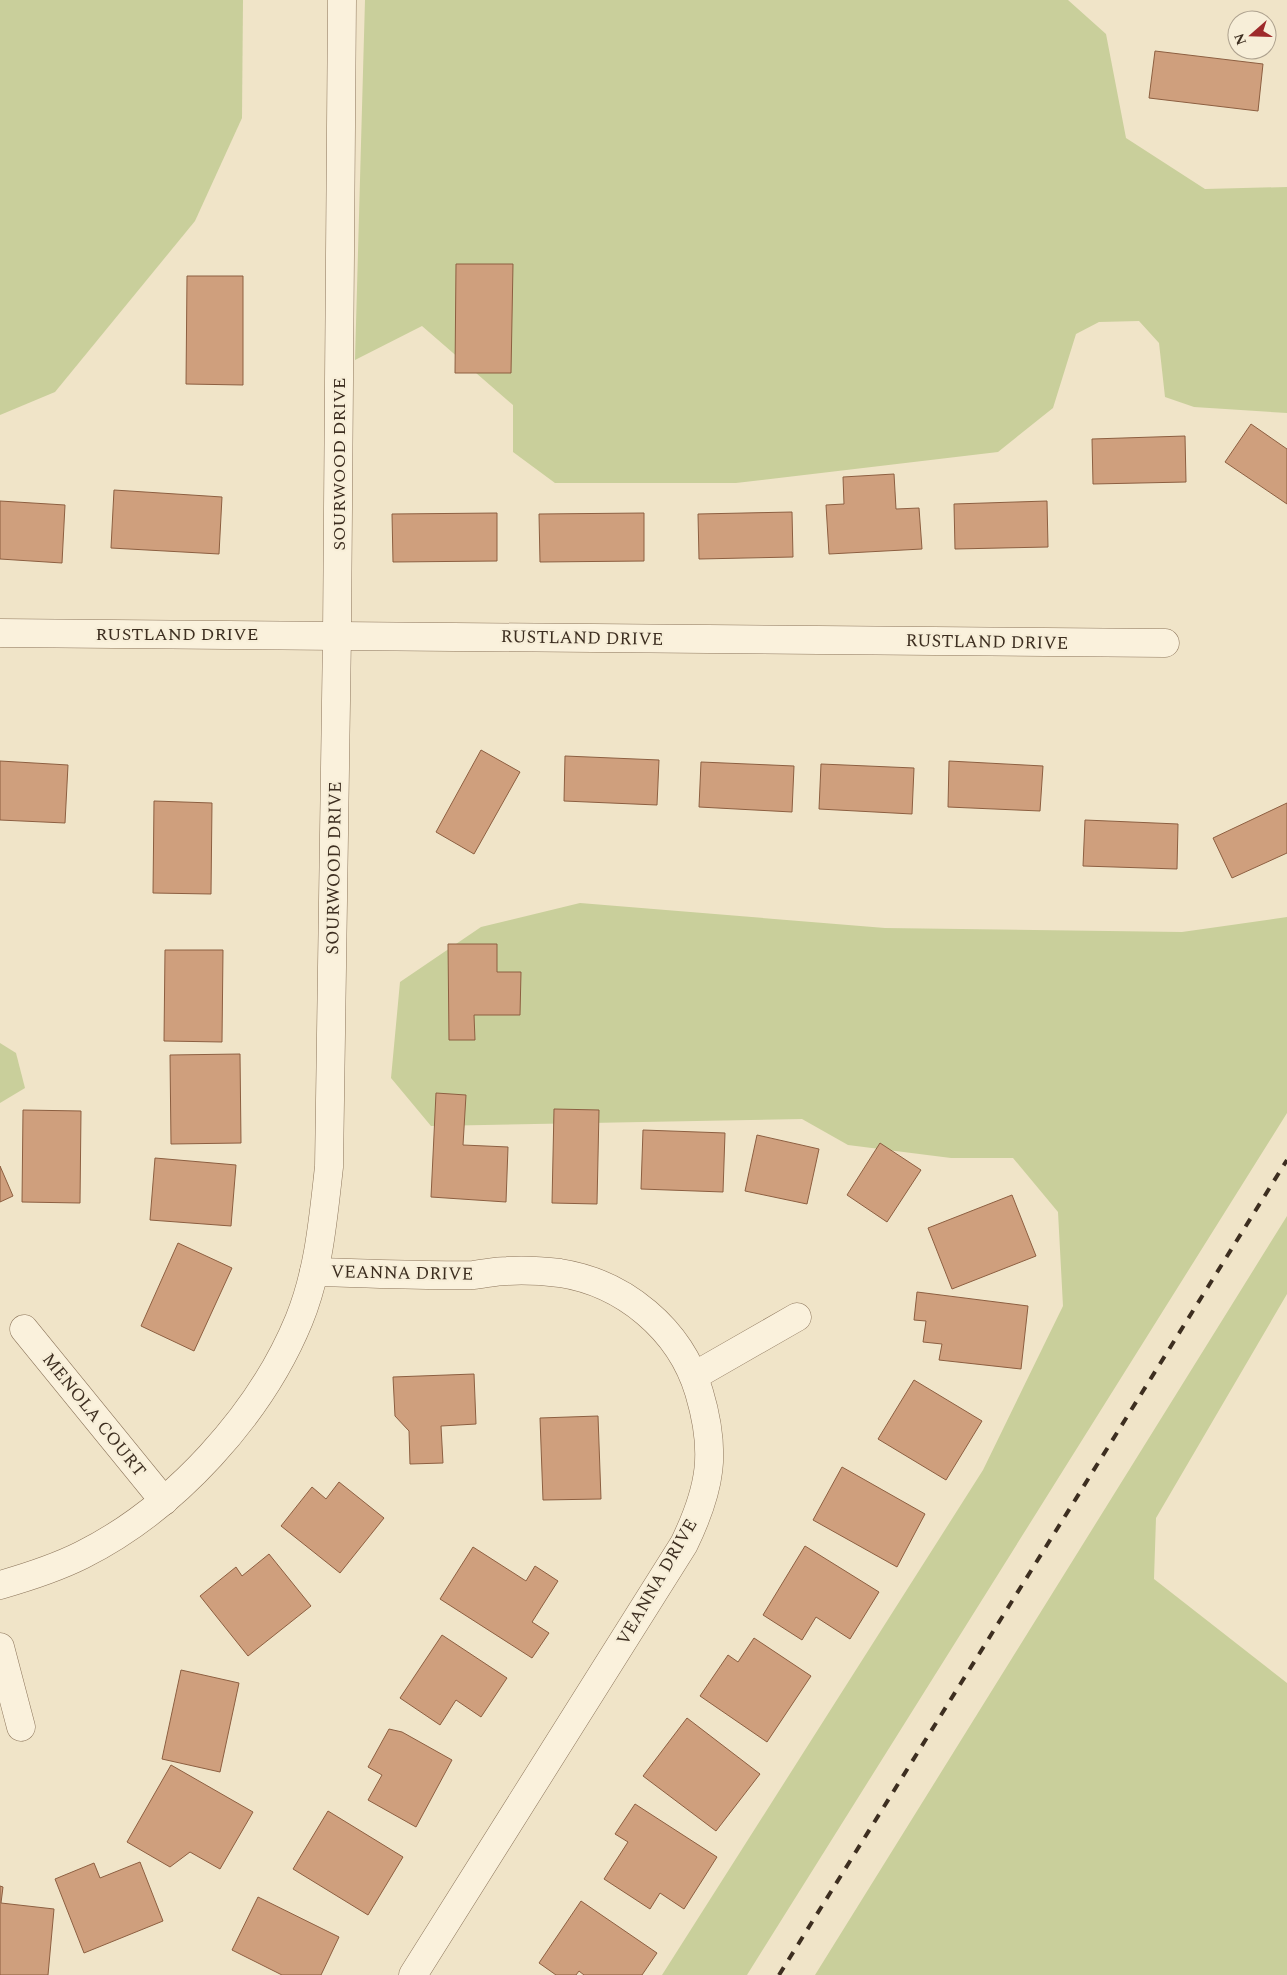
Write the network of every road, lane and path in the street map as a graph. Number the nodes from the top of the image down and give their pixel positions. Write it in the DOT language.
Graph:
graph roads {
  1 [pos="342,0"];
  2 [pos="0,633"];
  3 [pos="338,635"];
  4 [pos="1165,643"];
  5 [pos="314,1272"];
  6 [pos="797,1317"];
  7 [pos="24,1329"];
  8 [pos="694,1376"];
  9 [pos="164,1500"];
  10 [pos="0,1585"];
  11 [pos="0,1647"];
  12 [pos="21,1728"];
  13 [pos="413,1975"];
  1 -- 3 [label="street, SOURWOOD DRIVE"];
  2 -- 3 [label="street, RUSTLAND DRIVE"];
  3 -- 4 [label="street, RUSTLAND DRIVE"];
  3 -- 5 [label="street, SOURWOOD DRIVE"];
  5 -- 8 [label="street, VEANNA DRIVE"];
  5 -- 9 [label="street, SOURWOOD DRIVE"];
  6 -- 8 [label="street"];
  7 -- 9 [label="street, MENOLA COURT"];
  8 -- 13 [label="street, VEANNA DRIVE"];
  9 -- 10 [label="street, SOURWOOD DRIVE"];
  11 -- 12 [label="street"];
}
